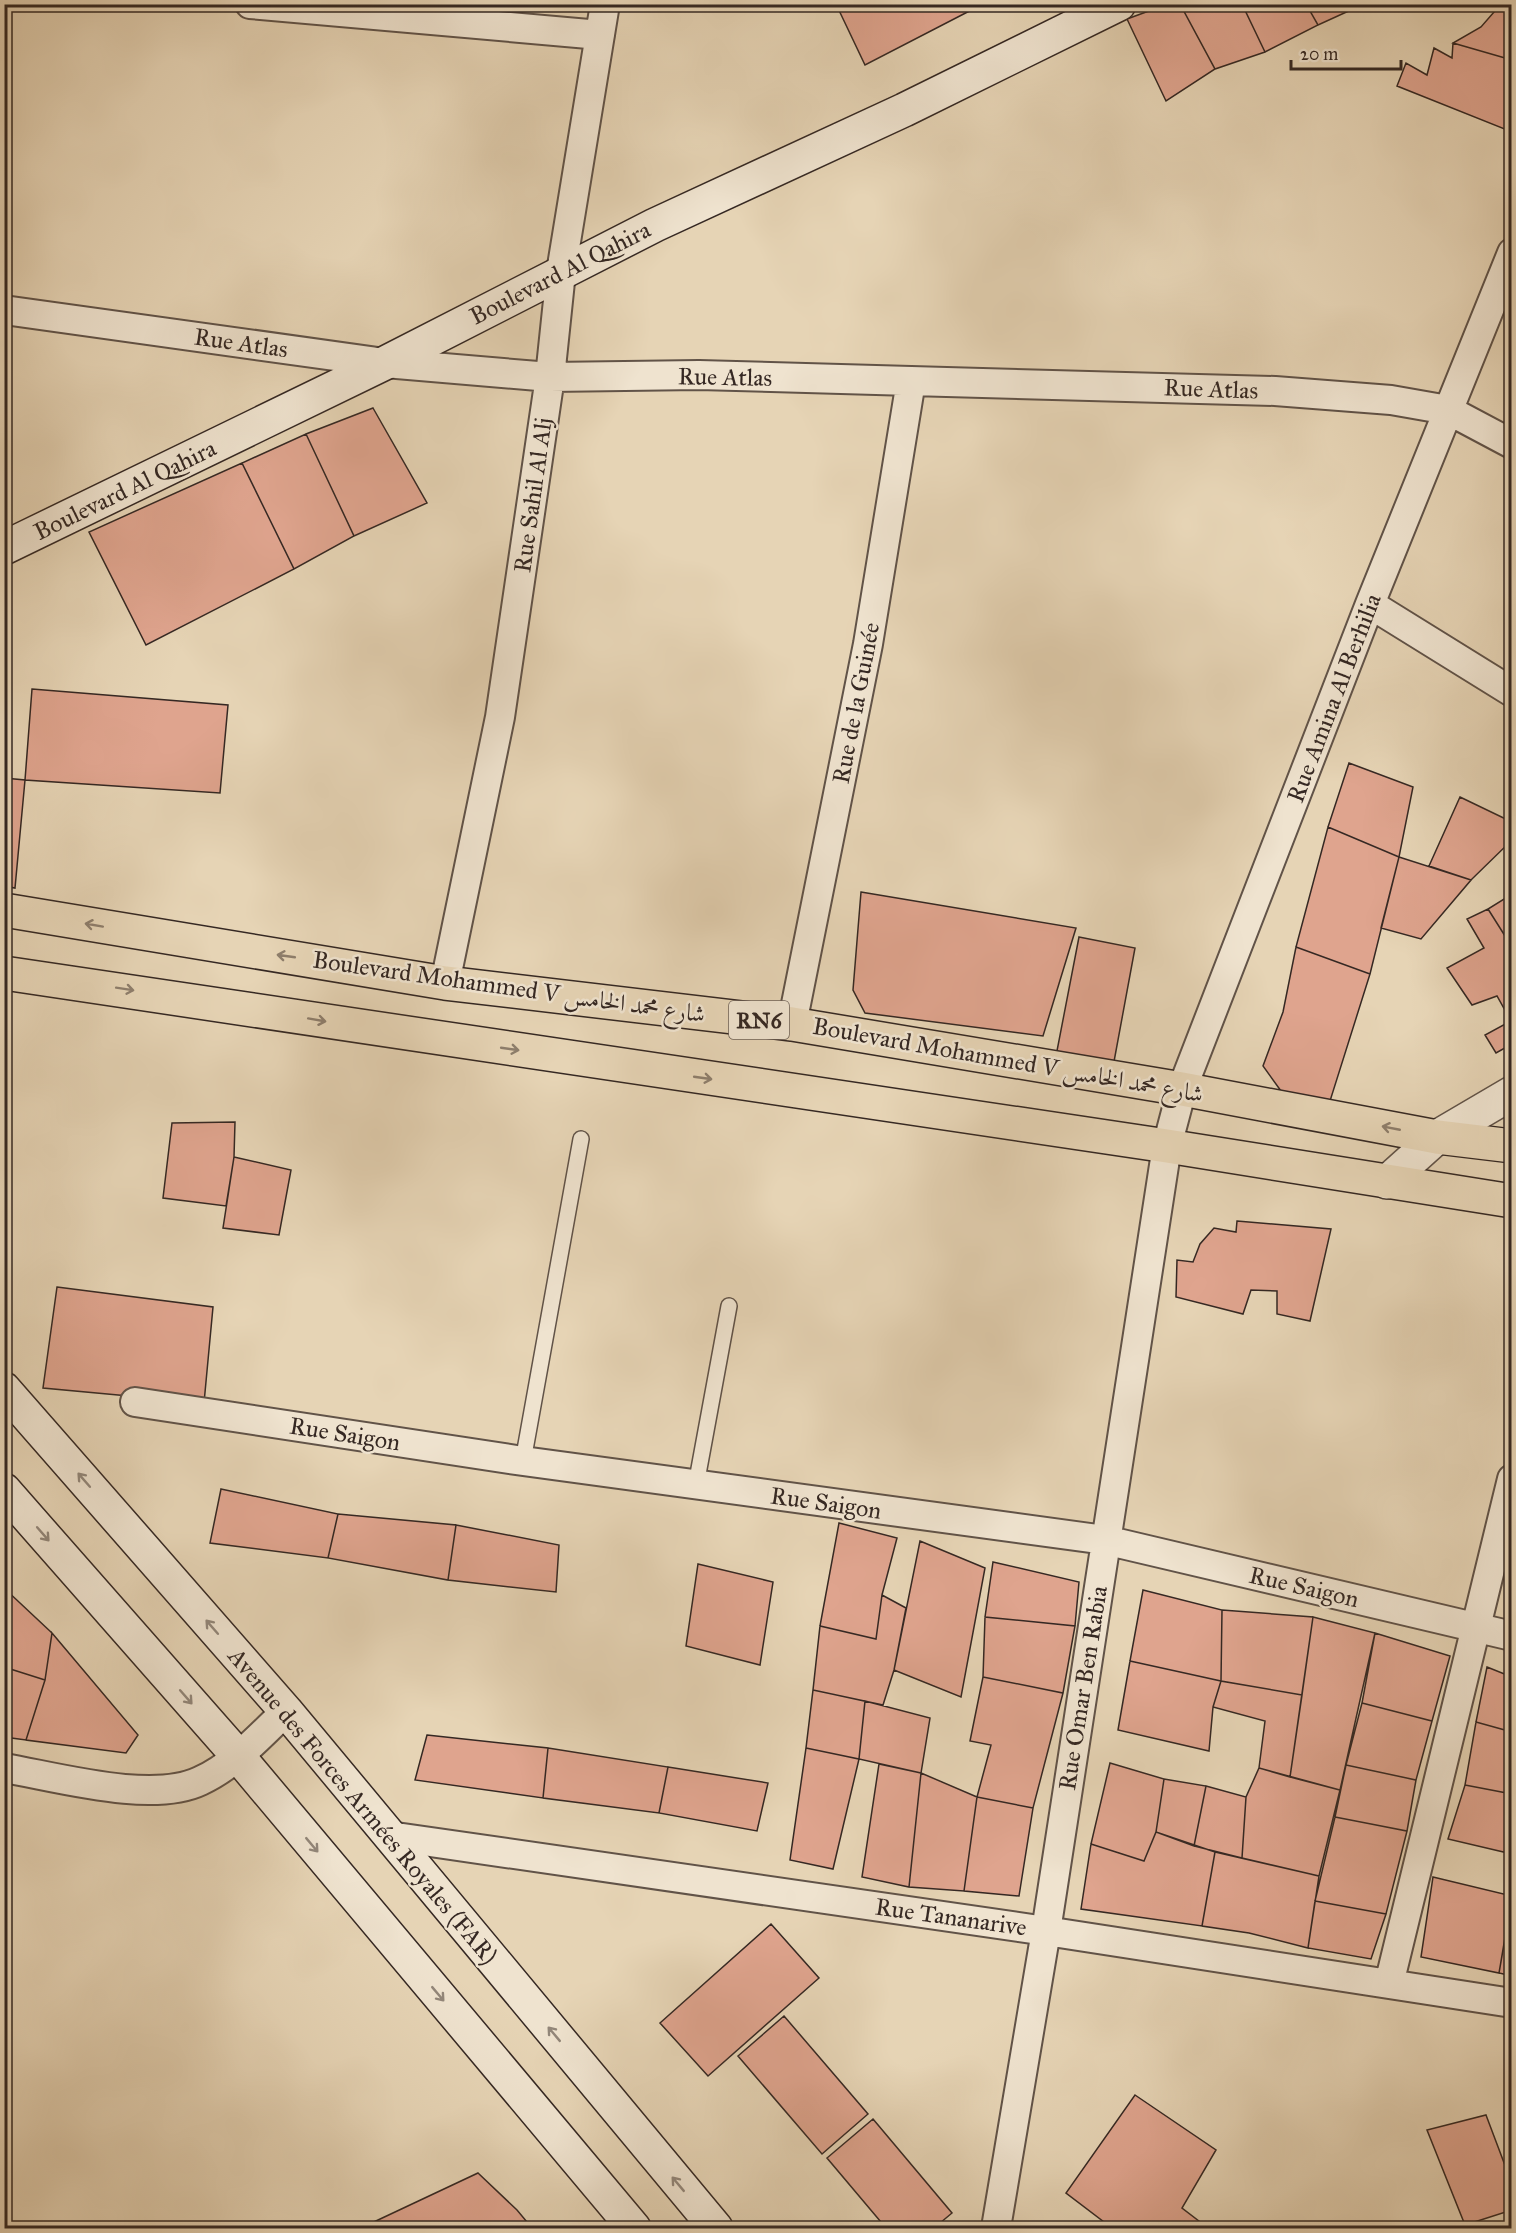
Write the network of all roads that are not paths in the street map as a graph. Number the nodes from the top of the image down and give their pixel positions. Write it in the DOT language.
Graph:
graph roads {
  1 [pos="250,4"];
  2 [pos="605,4"];
  3 [pos="1119,4"];
  4 [pos="600,35"];
  5 [pos="1512,254"];
  6 [pos="561,272"];
  7 [pos="4,310"];
  8 [pos="385,363"];
  9 [pos="550,377"];
  10 [pos="911,381"];
  11 [pos="1448,410"];
  12 [pos="1512,444"];
  13 [pos="4,548"];
  14 [pos="1370,604"];
  15 [pos="1512,692"];
  16 [pos="4,909"];
  17 [pos="4,973"];
  18 [pos="445,982"];
  19 [pos="792,1024"];
  20 [pos="1182,1089"];
  21 [pos="1512,1094"];
  22 [pos="1437,1137"];
  23 [pos="581,1139"];
  24 [pos="1167,1146"];
  25 [pos="1512,1146"];
  26 [pos="1387,1182"];
  27 [pos="1512,1201"];
  28 [pos="729,1306"];
  29 [pos="4,1389"];
  30 [pos="135,1402"];
  31 [pos="523,1461"];
  32 [pos="1512,1479"];
  33 [pos="696,1485"];
  34 [pos="4,1490"];
  35 [pos="1105,1540"];
  36 [pos="1476,1628"];
  37 [pos="1512,1636"];
  38 [pos="286,1711"];
  39 [pos="238,1756"];
  40 [pos="4,1768"];
  41 [pos="389,1836"];
  42 [pos="1046,1931"];
  43 [pos="1389,1984"];
  44 [pos="1512,2003"];
  45 [pos="634,2229"];
  46 [pos="716,2229"];
  47 [pos="996,2229"];
  1 -- 4 [label="street"];
  2 -- 4 [label="street, Rue Sahil Al Alj"];
  3 -- 6 [label="main road, Boulevard Al Qahira"];
  4 -- 6 [label="street, Rue Sahil Al Alj"];
  5 -- 11 [label="street, Rue Amina Al Berhilia"];
  6 -- 8 [label="main road, Boulevard Al Qahira"];
  6 -- 9 [label="street, Rue Sahil Al Alj"];
  7 -- 8 [label="street, Rue Atlas"];
  8 -- 9 [label="street, Rue Atlas"];
  8 -- 13 [label="main road, Boulevard Al Qahira"];
  9 -- 10 [label="street, Rue Atlas"];
  9 -- 18 [label="street, Rue Sahil Al Alj"];
  10 -- 11 [label="street, Rue Atlas"];
  10 -- 19 [label="street, Rue de la Guinée"];
  11 -- 12 [label="street, Rue Atlas"];
  11 -- 14 [label="street, Rue Amina Al Berhilia"];
  14 -- 15 [label="street"];
  14 -- 20 [label="street, Rue Amina Al Berhilia"];
  18 -- 16 [label="main road, Boulevard Mohammed V شارع محمد الخامس / RN6, one-way"];
  17 -- 24 [label="main road, one-way"];
  18 -- 19 [label="main road, Boulevard Mohammed V شارع محمد الخامس / RN6"];
  19 -- 20 [label="main road, Boulevard Mohammed V شارع محمد الخامس / RN6"];
  22 -- 20 [label="main road, Boulevard Mohammed V شارع محمد الخامس / RN6, one-way"];
  20 -- 24 [label="street, Rue Amina Al Berhilia"];
  21 -- 22 [label="main road"];
  22 -- 25 [label="main road, Boulevard Mohammed V شارع محمد الخامس / RN6"];
  22 -- 26 [label="main road"];
  23 -- 31 [label="lane"];
  24 -- 26 [label="main road"];
  24 -- 35 [label="street, Rue Omar Ben Rabia"];
  26 -- 27 [label="main road"];
  28 -- 33 [label="lane"];
  38 -- 29 [label="main road, Avenue des Forces Armées Royales (FAR), one-way"];
  30 -- 31 [label="street, Rue Saigon"];
  31 -- 33 [label="street, Rue Saigon"];
  32 -- 36 [label="street"];
  33 -- 35 [label="street, Rue Saigon"];
  34 -- 39 [label="main road, one-way"];
  35 -- 36 [label="street, Rue Saigon"];
  35 -- 42 [label="street, Rue Omar Ben Rabia"];
  36 -- 37 [label="street, Rue Saigon"];
  36 -- 43 [label="street"];
  38 -- 39 [label="street"];
  38 -- 41 [label="main road, Avenue des Forces Armées Royales (FAR)"];
  39 -- 40 [label="street"];
  39 -- 45 [label="main road, one-way"];
  41 -- 42 [label="street, Rue Tananarive"];
  46 -- 41 [label="main road, Avenue des Forces Armées Royales (FAR), one-way"];
  42 -- 43 [label="street, Rue Tananarive"];
  42 -- 47 [label="street, Rue Omar Ben Rabia"];
  43 -- 44 [label="street, Rue Tananarive"];
}
